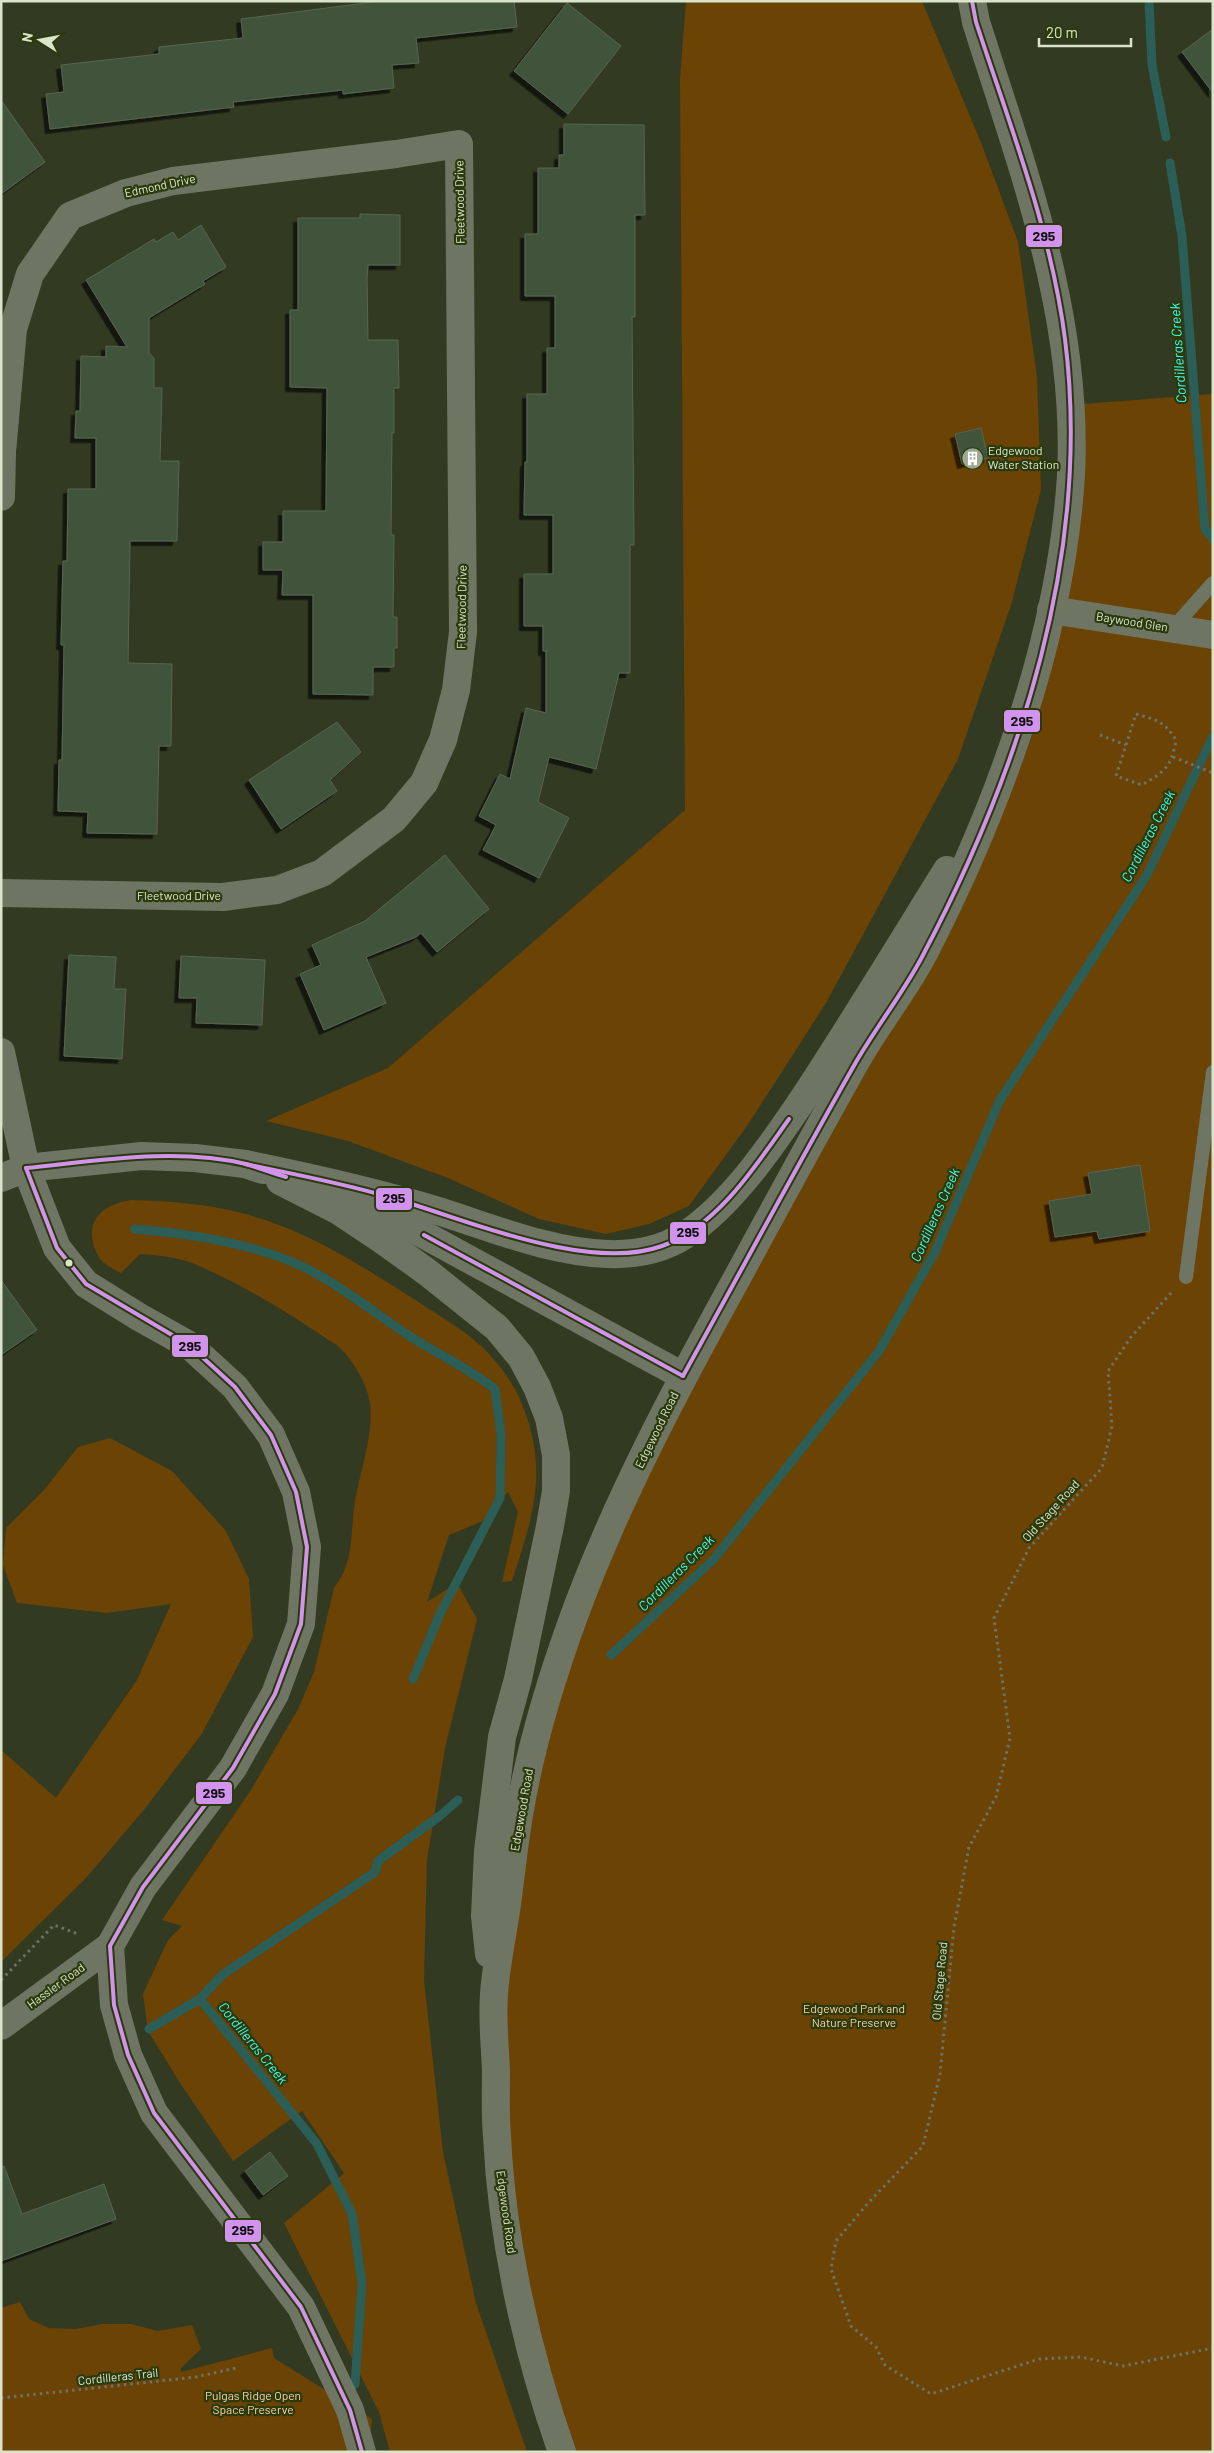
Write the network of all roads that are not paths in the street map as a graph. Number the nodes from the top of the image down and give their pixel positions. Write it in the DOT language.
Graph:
graph roads {
  1 [pos="972,1"];
  2 [pos="459,144"];
  3 [pos="1,498"];
  4 [pos="1213,582"];
  5 [pos="1051,610"];
  6 [pos="1192,631"];
  7 [pos="1000,785"];
  8 [pos="1,893"];
  9 [pos="1,1052"];
  10 [pos="1213,1072"];
  11 [pos="245,1164"];
  12 [pos="26,1168"];
  13 [pos="1,1178"];
  14 [pos="1186,1277"];
  15 [pos="683,1376"];
  16 [pos="110,1946"];
  17 [pos="494,1995"];
  18 [pos="1,2026"];
  19 [pos="362,2452"];
  20 [pos="562,2452"];
  1 -- 5 [label="main road, Edgewood Road"];
  2 -- 3 [label="main road, Edmond Drive"];
  2 -- 8 [label="main road, Fleetwood Drive"];
  4 -- 6 [label="lane"];
  5 -- 6 [label="main road, Baywood Glen"];
  5 -- 7 [label="main road, Edgewood Road"];
  7 -- 11 [label="main road"];
  7 -- 15 [label="main road, Edgewood Road"];
  9 -- 12 [label="main road"];
  10 -- 14 [label="lane"];
  11 -- 12 [label="main road"];
  11 -- 15 [label="main road"];
  11 -- 17 [label="main road"];
  12 -- 13 [label="main road"];
  12 -- 16 [label="main road"];
  15 -- 17 [label="main road, Edgewood Road"];
  16 -- 18 [label="main road, Hassler Road"];
  16 -- 19 [label="main road"];
  17 -- 20 [label="main road, Edgewood Road"];
}
